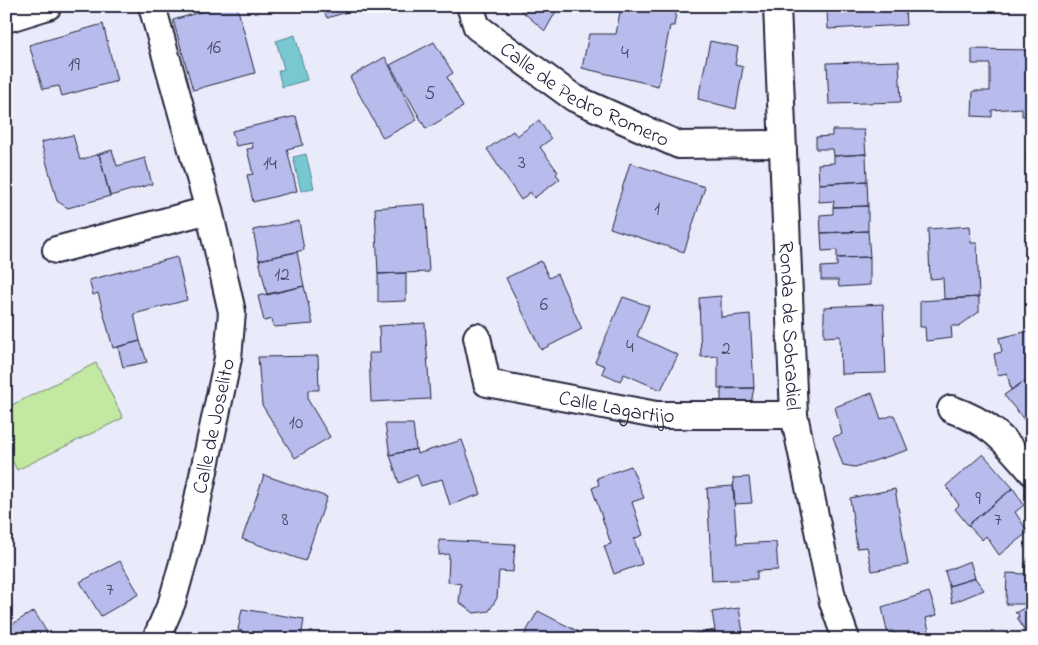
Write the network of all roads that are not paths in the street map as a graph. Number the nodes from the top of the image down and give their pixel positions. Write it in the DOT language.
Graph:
graph roads {
  1 [pos="48,6"];
  2 [pos="152,6"];
  3 [pos="470,6"];
  4 [pos="777,6"];
  5 [pos="6,20"];
  6 [pos="782,144"];
  7 [pos="209,210"];
  8 [pos="56,250"];
  9 [pos="477,337"];
  10 [pos="951,409"];
  11 [pos="794,416"];
  12 [pos="1032,472"];
  13 [pos="156,639"];
  14 [pos="846,639"];
  1 -- 5 [label="street"];
  2 -- 7 [label="street, Calle de Joselito"];
  3 -- 6 [label="street, Calle de Pedro Romero"];
  4 -- 6 [label="street, Ronda de Sobradiel"];
  6 -- 11 [label="street, Ronda de Sobradiel"];
  7 -- 8 [label="street"];
  7 -- 13 [label="street, Calle de Joselito"];
  9 -- 11 [label="street, Calle Lagartijo"];
  10 -- 12 [label="street"];
  11 -- 14 [label="street, Ronda de Sobradiel"];
}
